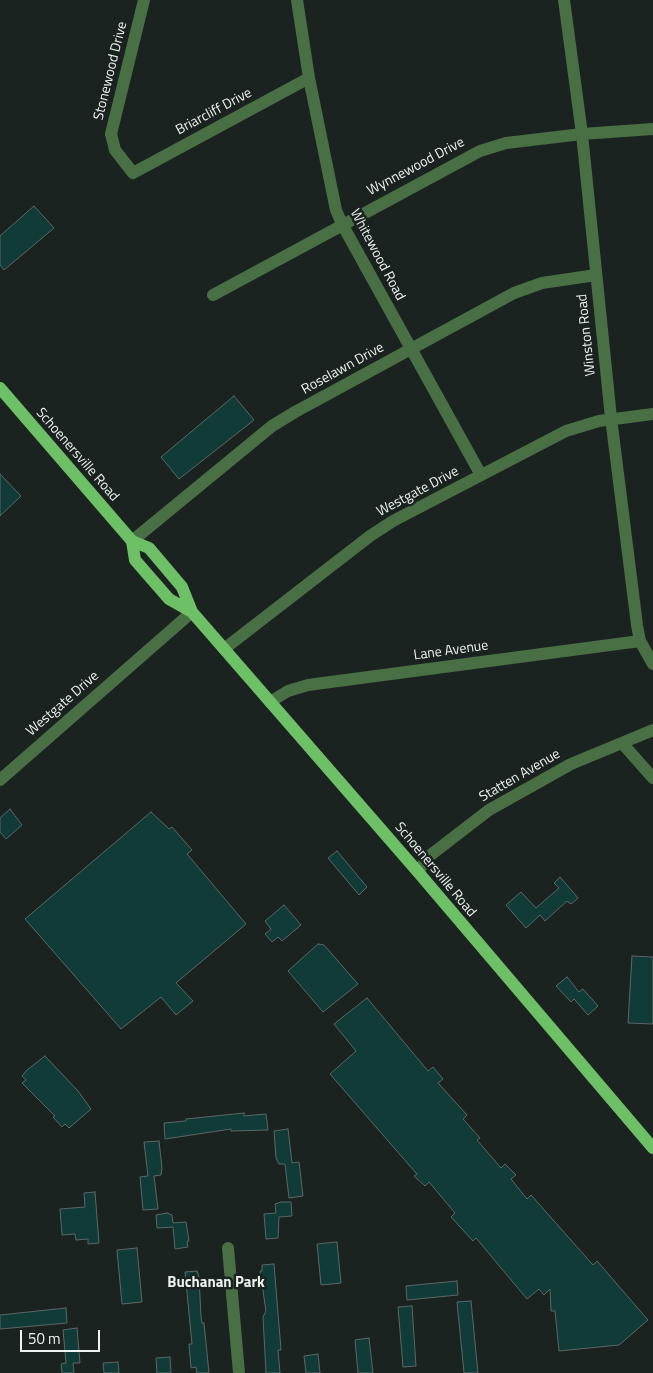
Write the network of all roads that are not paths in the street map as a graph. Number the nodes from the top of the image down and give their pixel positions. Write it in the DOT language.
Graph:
graph roads {
  1 [pos="144,0"];
  2 [pos="296,0"];
  3 [pos="564,0"];
  4 [pos="309,78"];
  5 [pos="653,129"];
  6 [pos="582,134"];
  7 [pos="133,173"];
  8 [pos="342,224"];
  9 [pos="596,275"];
  10 [pos="213,295"];
  11 [pos="412,349"];
  12 [pos="0,388"];
  13 [pos="653,414"];
  14 [pos="611,418"];
  15 [pos="481,475"];
  16 [pos="132,541"];
  17 [pos="192,612"];
  18 [pos="640,641"];
  19 [pos="224,649"];
  20 [pos="653,664"];
  21 [pos="270,702"];
  22 [pos="653,730"];
  23 [pos="622,743"];
  24 [pos="653,778"];
  25 [pos="0,780"];
  26 [pos="418,872"];
  27 [pos="653,1148"];
  28 [pos="228,1248"];
  29 [pos="239,1373"];
  1 -- 7 [label="street, Stonewood Drive"];
  2 -- 4 [label="street, Whitewood Road"];
  3 -- 6 [label="street, Winston Road"];
  4 -- 7 [label="street, Briarcliff Drive"];
  4 -- 8 [label="street, Whitewood Road"];
  5 -- 6 [label="street, Wynnewood Drive"];
  6 -- 8 [label="street, Wynnewood Drive"];
  6 -- 9 [label="street, Winston Road"];
  8 -- 10 [label="street, Wynnewood Drive"];
  8 -- 11 [label="street, Whitewood Road"];
  9 -- 11 [label="street, Roselawn Drive"];
  9 -- 14 [label="street, Winston Road"];
  11 -- 15 [label="street, Whitewood Road"];
  11 -- 16 [label="street, Roselawn Drive"];
  12 -- 16 [label="main road, Schoenersville Road"];
  13 -- 14 [label="street, Westgate Drive"];
  14 -- 15 [label="street, Westgate Drive"];
  14 -- 18 [label="street, Winston Road"];
  15 -- 19 [label="street, Westgate Drive"];
  16 -- 17 [label="main road, Schoenersville Road"];
  16 -- 17 [label="main road, Schoenersville Road"];
  17 -- 19 [label="main road, Schoenersville Road"];
  17 -- 25 [label="street, Westgate Drive"];
  18 -- 20 [label="street, Winston Road"];
  18 -- 21 [label="street, Lane Avenue"];
  19 -- 21 [label="main road, Schoenersville Road"];
  21 -- 26 [label="main road, Schoenersville Road"];
  22 -- 23 [label="street, Statten Avenue"];
  23 -- 24 [label="street"];
  23 -- 26 [label="street, Statten Avenue"];
  26 -- 27 [label="main road, Schoenersville Road"];
  28 -- 29 [label="street"];
}
